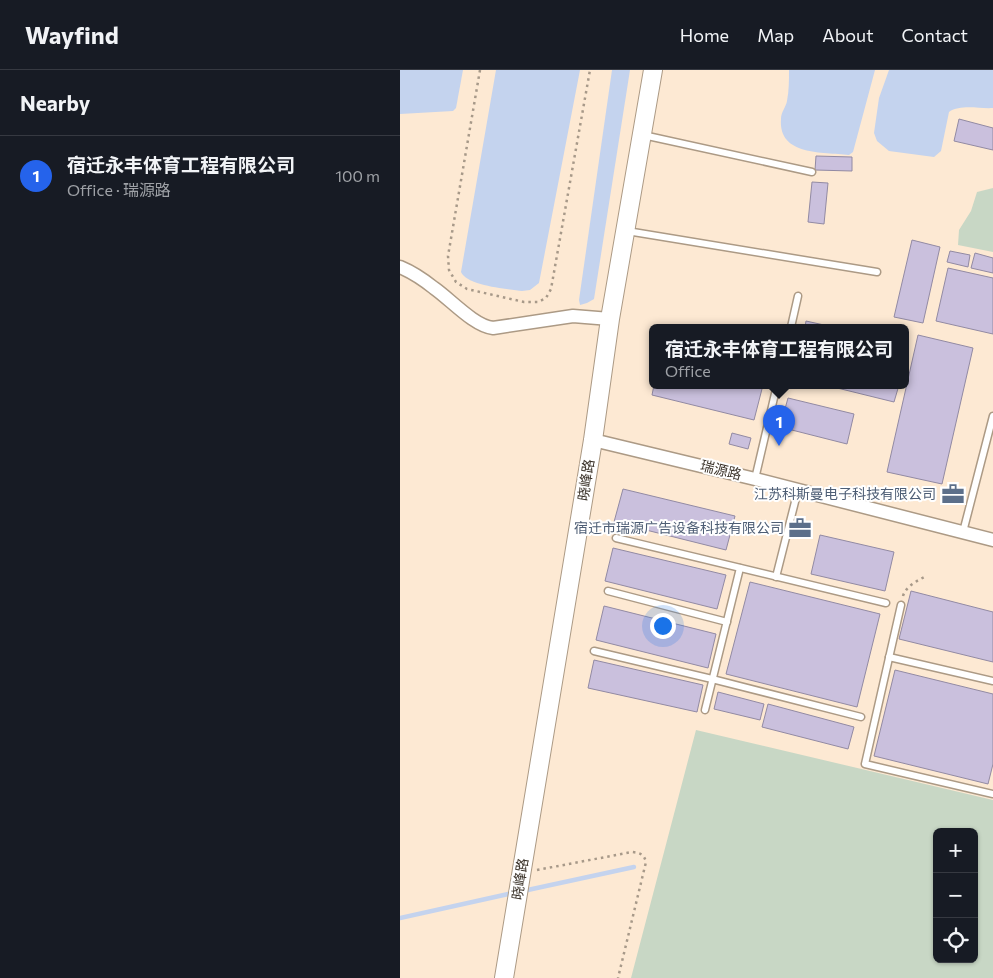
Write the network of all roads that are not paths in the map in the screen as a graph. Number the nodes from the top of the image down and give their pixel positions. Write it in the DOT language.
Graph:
graph roads {
  1 [pos="653,70"];
  2 [pos="642,135"];
  3 [pos="812,172"];
  4 [pos="625,231"];
  5 [pos="400,267"];
  6 [pos="877,272"];
  7 [pos="798,296"];
  8 [pos="610,319"];
  9 [pos="792,324"];
  10 [pos="776,389"];
  11 [pos="993,416"];
  12 [pos="593,440"];
  13 [pos="755,478"];
  14 [pos="798,490"];
  15 [pos="963,532"];
  16 [pos="616,538"];
  17 [pos="993,540"];
  18 [pos="740,568"];
  19 [pos="776,576"];
  20 [pos="608,591"];
  21 [pos="886,603"];
  22 [pos="901,605"];
  23 [pos="727,622"];
  24 [pos="594,651"];
  25 [pos="889,657"];
  26 [pos="712,679"];
  27 [pos="993,681"];
  28 [pos="705,710"];
  29 [pos="861,717"];
  30 [pos="993,794"];
  31 [pos="504,978"];
  1 -- 2 [label="street, 晓峰路"];
  2 -- 3 [label="lane"];
  2 -- 4 [label="street, 晓峰路"];
  4 -- 6 [label="lane"];
  4 -- 8 [label="street, 晓峰路"];
  5 -- 8 [label="street"];
  7 -- 9 [label="lane"];
  8 -- 12 [label="street, 晓峰路"];
  10 -- 13 [label="lane"];
  11 -- 15 [label="lane"];
  12 -- 13 [label="street, 瑞源路"];
  12 -- 31 [label="street, 晓峰路"];
  13 -- 14 [label="street, 瑞源路"];
  14 -- 15 [label="street, 瑞源路"];
  14 -- 19 [label="lane"];
  15 -- 17 [label="street, 瑞源路"];
  16 -- 18 [label="lane"];
  18 -- 19 [label="lane"];
  18 -- 23 [label="lane"];
  19 -- 21 [label="lane"];
  20 -- 23 [label="lane"];
  22 -- 25 [label="lane"];
  23 -- 26 [label="lane"];
  24 -- 26 [label="lane"];
  25 -- 27 [label="lane"];
  25 -- 30 [label="lane"];
  26 -- 28 [label="lane"];
  26 -- 29 [label="lane"];
}
